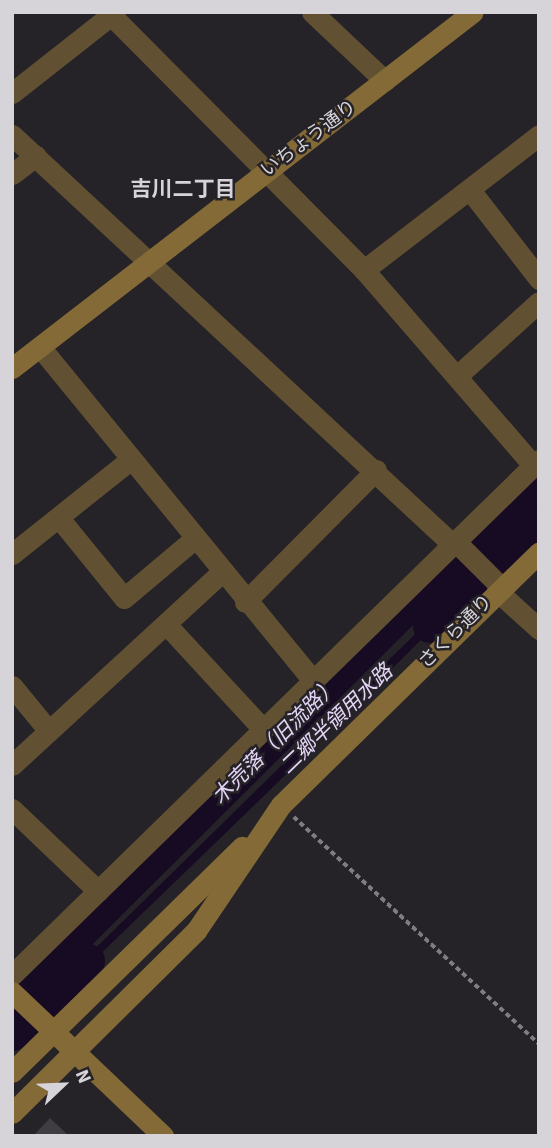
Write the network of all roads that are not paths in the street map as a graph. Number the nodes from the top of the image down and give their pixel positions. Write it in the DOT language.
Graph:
graph roads {
  1 [pos="312,12"];
  2 [pos="473,12"];
  3 [pos="113,14"];
  4 [pos="385,81"];
  5 [pos="12,93"];
  6 [pos="12,135"];
  7 [pos="539,135"];
  8 [pos="36,156"];
  9 [pos="265,173"];
  10 [pos="12,174"];
  11 [pos="470,190"];
  12 [pos="150,261"];
  13 [pos="364,270"];
  14 [pos="539,278"];
  15 [pos="539,302"];
  16 [pos="40,347"];
  17 [pos="12,369"];
  18 [pos="457,376"];
  19 [pos="131,459"];
  20 [pos="536,462"];
  21 [pos="376,470"];
  22 [pos="59,518"];
  23 [pos="194,539"];
  24 [pos="452,542"];
  25 [pos="539,552"];
  26 [pos="12,554"];
  27 [pos="221,573"];
  28 [pos="497,585"];
  29 [pos="245,602"];
  30 [pos="166,624"];
  31 [pos="539,629"];
  32 [pos="313,681"];
  33 [pos="12,686"];
  34 [pos="263,729"];
  35 [pos="49,731"];
  36 [pos="12,765"];
  37 [pos="12,809"];
  38 [pos="258,835"];
  39 [pos="98,891"];
  40 [pos="12,975"];
  41 [pos="12,992"];
  42 [pos="51,1028"];
  43 [pos="74,1051"];
  44 [pos="12,1072"];
  45 [pos="12,1113"];
  46 [pos="163,1136"];
  1 -- 4 [label="street"];
  2 -- 4 [label="street, いちょう通り"];
  3 -- 5 [label="street"];
  3 -- 9 [label="street"];
  4 -- 9 [label="street, いちょう通り"];
  6 -- 8 [label="street"];
  7 -- 11 [label="street"];
  8 -- 10 [label="street"];
  8 -- 12 [label="street"];
  9 -- 12 [label="street, いちょう通り"];
  9 -- 13 [label="street"];
  11 -- 13 [label="street"];
  11 -- 14 [label="street"];
  12 -- 16 [label="street, いちょう通り"];
  12 -- 21 [label="street"];
  13 -- 18 [label="street"];
  15 -- 18 [label="street"];
  16 -- 17 [label="street, いちょう通り"];
  16 -- 19 [label="street"];
  18 -- 20 [label="street"];
  19 -- 22 [label="street"];
  19 -- 23 [label="street"];
  20 -- 24 [label="street"];
  21 -- 24 [label="street"];
  21 -- 29 [label="street"];
  22 -- 23 [label="street"];
  22 -- 26 [label="street"];
  23 -- 27 [label="street"];
  24 -- 28 [label="street"];
  24 -- 32 [label="street"];
  25 -- 28 [label="street, さくら通り"];
  27 -- 29 [label="street"];
  27 -- 30 [label="street"];
  28 -- 31 [label="street"];
  28 -- 38 [label="street, さくら通り"];
  29 -- 32 [label="street"];
  30 -- 34 [label="street"];
  30 -- 35 [label="street"];
  32 -- 34 [label="street"];
  33 -- 35 [label="street"];
  34 -- 39 [label="street"];
  35 -- 36 [label="street"];
  37 -- 39 [label="street"];
  38 -- 42 [label="street, さくら通り"];
  38 -- 43 [label="street, さくら通り"];
  39 -- 40 [label="street"];
  41 -- 42 [label="street"];
  42 -- 43 [label="street"];
  42 -- 44 [label="street, さくら通り"];
  43 -- 45 [label="street, さくら通り"];
  43 -- 46 [label="street"];
}
